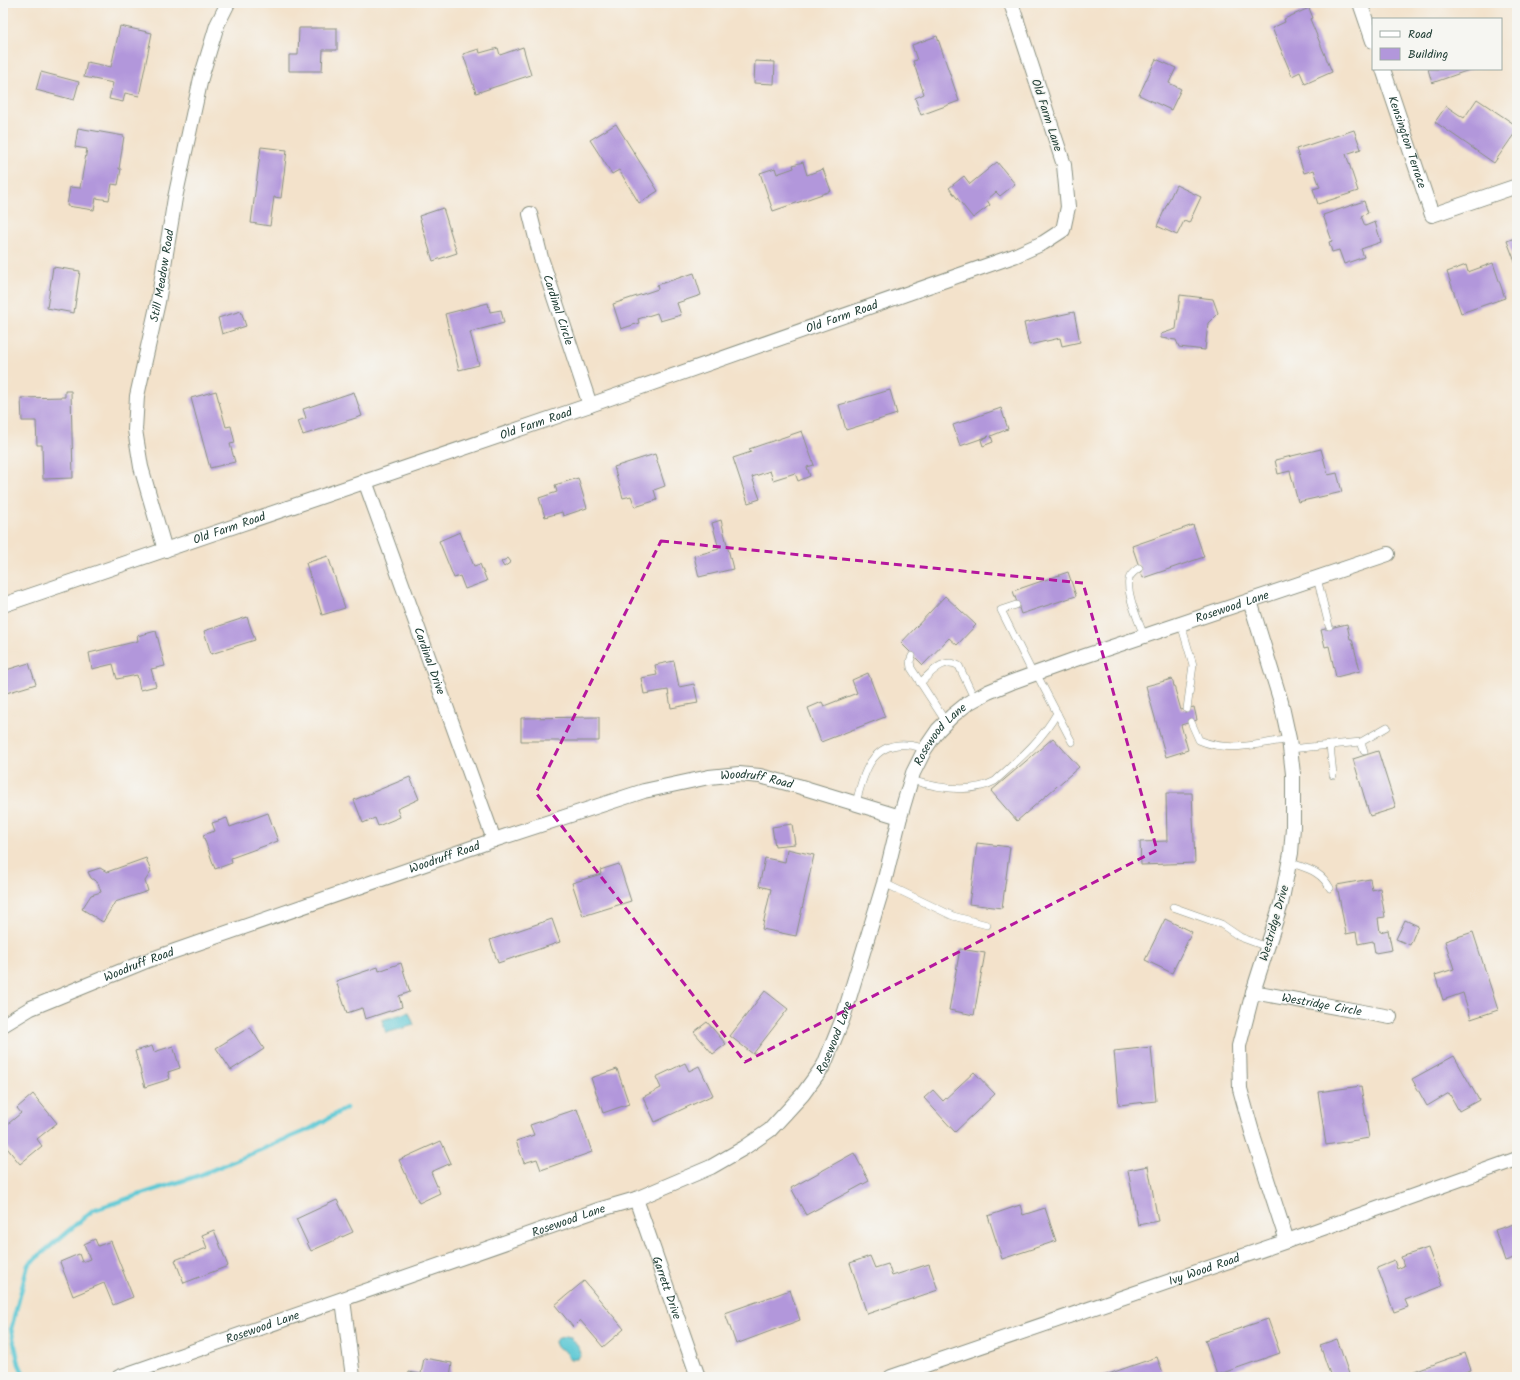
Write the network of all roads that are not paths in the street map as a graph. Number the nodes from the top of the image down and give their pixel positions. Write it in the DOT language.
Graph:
graph roads {
  1 [pos="228,3"];
  2 [pos="1011,3"];
  3 [pos="1360,3"];
  4 [pos="1372,38"];
  5 [pos="1382,70"];
  6 [pos="1517,186"];
  7 [pos="530,214"];
  8 [pos="1063,230"];
  9 [pos="590,405"];
  10 [pos="365,481"];
  11 [pos="166,550"];
  12 [pos="1388,554"];
  13 [pos="1139,568"];
  14 [pos="1317,578"];
  15 [pos="1250,600"];
  16 [pos="1016,604"];
  17 [pos="3,605"];
  18 [pos="1181,624"];
  19 [pos="1329,626"];
  20 [pos="1144,636"];
  21 [pos="912,656"];
  22 [pos="1034,674"];
  23 [pos="920,682"];
  24 [pos="975,700"];
  25 [pos="1187,709"];
  26 [pos="1057,713"];
  27 [pos="946,722"];
  28 [pos="1191,722"];
  29 [pos="1388,727"];
  30 [pos="1072,742"];
  31 [pos="1361,742"];
  32 [pos="1289,744"];
  33 [pos="1330,745"];
  34 [pos="925,749"];
  35 [pos="1364,751"];
  36 [pos="1333,775"];
  37 [pos="911,780"];
  38 [pos="856,803"];
  39 [pos="900,817"];
  40 [pos="494,840"];
  41 [pos="1289,862"];
  42 [pos="884,883"];
  43 [pos="1330,888"];
  44 [pos="1173,907"];
  45 [pos="987,925"];
  46 [pos="1267,948"];
  47 [pos="1253,992"];
  48 [pos="1390,1017"];
  49 [pos="3,1025"];
  50 [pos="1517,1158"];
  51 [pos="636,1199"];
  52 [pos="1287,1242"];
  53 [pos="343,1300"];
  54 [pos="119,1377"];
  55 [pos="352,1377"];
  56 [pos="698,1377"];
  57 [pos="891,1377"];
  1 -- 11 [label="street, Still Meadow Road"];
  2 -- 8 [label="street, Old Farm Lane"];
  3 -- 4 [label="street"];
  5 -- 6 [label="street, Kensington Terrace"];
  7 -- 9 [label="street, Cardinal Circle"];
  8 -- 9 [label="street, Old Farm Road"];
  9 -- 10 [label="street, Old Farm Road"];
  10 -- 11 [label="street, Old Farm Road"];
  10 -- 40 [label="street, Cardinal Drive"];
  11 -- 17 [label="street, Old Farm Road"];
  12 -- 14 [label="street, Rosewood Lane"];
  13 -- 20 [label="lane"];
  14 -- 15 [label="street, Rosewood Lane"];
  14 -- 19 [label="lane"];
  15 -- 18 [label="street, Rosewood Lane"];
  15 -- 32 [label="street, Westridge Drive"];
  16 -- 22 [label="lane"];
  18 -- 20 [label="street, Rosewood Lane"];
  18 -- 25 [label="lane"];
  20 -- 22 [label="street, Rosewood Lane"];
  21 -- 23 [label="lane"];
  22 -- 24 [label="street, Rosewood Lane"];
  22 -- 26 [label="lane"];
  23 -- 24 [label="lane"];
  23 -- 27 [label="lane"];
  24 -- 27 [label="street, Rosewood Lane"];
  26 -- 30 [label="lane"];
  26 -- 37 [label="lane"];
  27 -- 34 [label="street, Rosewood Lane"];
  28 -- 32 [label="lane"];
  29 -- 31 [label="lane"];
  31 -- 33 [label="lane"];
  31 -- 35 [label="lane"];
  32 -- 33 [label="lane"];
  32 -- 41 [label="street, Westridge Drive"];
  33 -- 36 [label="lane"];
  34 -- 37 [label="street, Rosewood Lane"];
  34 -- 38 [label="lane"];
  37 -- 39 [label="street, Rosewood Lane"];
  38 -- 39 [label="street, Woodruff Road"];
  38 -- 40 [label="street, Woodruff Road"];
  39 -- 42 [label="street, Rosewood Lane"];
  40 -- 49 [label="street, Woodruff Road"];
  41 -- 43 [label="lane"];
  41 -- 46 [label="street, Westridge Drive"];
  42 -- 45 [label="lane"];
  42 -- 51 [label="street, Rosewood Lane"];
  44 -- 46 [label="lane"];
  46 -- 47 [label="street, Westridge Drive"];
  47 -- 48 [label="street, Westridge Circle"];
  47 -- 52 [label="street, Westridge Drive"];
  50 -- 52 [label="street, Ivy Wood Road"];
  51 -- 53 [label="street, Rosewood Lane"];
  51 -- 56 [label="street, Garrett Drive"];
  52 -- 57 [label="street, Ivy Wood Road"];
  53 -- 54 [label="street, Rosewood Lane"];
  53 -- 55 [label="street"];
}
